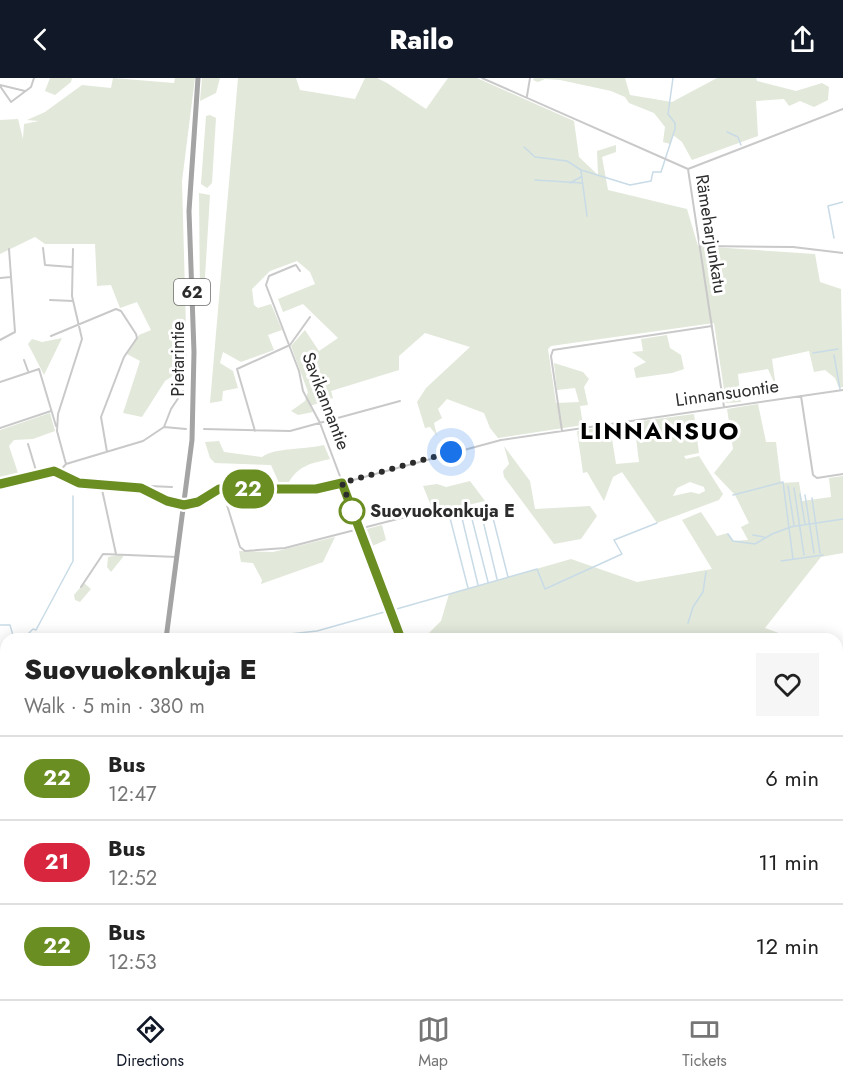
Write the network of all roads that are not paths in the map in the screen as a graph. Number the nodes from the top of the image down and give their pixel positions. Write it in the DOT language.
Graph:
graph roads {
  1 [pos="34,78"];
  2 [pos="198,78"];
  3 [pos="482,78"];
  4 [pos="531,78"];
  5 [pos="0,86"];
  6 [pos="25,91"];
  7 [pos="527,96"];
  8 [pos="843,109"];
  9 [pos="688,169"];
  10 [pos="700,246"];
  11 [pos="43,248"];
  12 [pos="9,249"];
  13 [pos="73,249"];
  14 [pos="843,253"];
  15 [pos="72,267"];
  16 [pos="300,271"];
  17 [pos="11,277"];
  18 [pos="0,278"];
  19 [pos="50,300"];
  20 [pos="73,301"];
  21 [pos="310,317"];
  22 [pos="79,326"];
  23 [pos="712,326"];
  24 [pos="51,336"];
  25 [pos="0,340"];
  26 [pos="290,345"];
  27 [pos="24,360"];
  28 [pos="28,370"];
  29 [pos="0,382"];
  30 [pos="843,390"];
  31 [pos="183,391"];
  32 [pos="801,396"];
  33 [pos="400,401"];
  34 [pos="724,407"];
  35 [pos="51,411"];
  36 [pos="320,423"];
  37 [pos="164,427"];
  38 [pos="0,428"];
  39 [pos="186,429"];
  40 [pos="204,429"];
  41 [pos="57,431"];
  42 [pos="255,431"];
  43 [pos="562,431"];
  44 [pos="28,444"];
  45 [pos="107,452"];
  46 [pos="66,464"];
  47 [pos="58,473"];
  48 [pos="843,474"];
  49 [pos="38,477"];
  50 [pos="342,483"];
  51 [pos="0,484"];
  52 [pos="100,485"];
  53 [pos="172,487"];
  54 [pos="222,489"];
  55 [pos="146,490"];
  56 [pos="184,505"];
  57 [pos="417,514"];
  58 [pos="359,529"];
  59 [pos="116,554"];
  60 [pos="177,556"];
  61 [pos="81,587"];
  62 [pos="167,633"];
  63 [pos="399,633"];
  1 -- 6 [label="street"];
  2 -- 56 [label="main road, Pietarintie / 62"];
  3 -- 7 [label="street, Rämeharjunkatu"];
  4 -- 7 [label="street"];
  5 -- 6 [label="street"];
  5 -- 6 [label="street"];
  7 -- 9 [label="street, Rämeharjunkatu"];
  8 -- 9 [label="street"];
  9 -- 10 [label="street, Rämeharjunkatu"];
  10 -- 14 [label="street"];
  10 -- 23 [label="street, Rämeharjunkatu"];
  11 -- 15 [label="street"];
  12 -- 17 [label="street"];
  13 -- 15 [label="street"];
  15 -- 20 [label="street"];
  16 -- 26 [label="street, Savikannantie"];
  17 -- 18 [label="street"];
  17 -- 25 [label="street"];
  19 -- 20 [label="street"];
  20 -- 22 [label="street"];
  21 -- 26 [label="street"];
  22 -- 24 [label="street"];
  22 -- 41 [label="street"];
  22 -- 45 [label="street"];
  23 -- 34 [label="street, Rämeharjunkatu"];
  23 -- 43 [label="street"];
  26 -- 36 [label="street, Savikannantie"];
  26 -- 42 [label="street"];
  27 -- 28 [label="street"];
  28 -- 29 [label="street"];
  28 -- 35 [label="street"];
  30 -- 32 [label="street, Linnansuontie"];
  31 -- 37 [label="street"];
  32 -- 34 [label="street, Linnansuontie"];
  32 -- 48 [label="street"];
  33 -- 36 [label="street"];
  34 -- 43 [label="street, Linnansuontie"];
  35 -- 38 [label="street"];
  35 -- 41 [label="street"];
  36 -- 42 [label="street"];
  36 -- 50 [label="street, Savikannantie"];
  37 -- 39 [label="street"];
  37 -- 45 [label="street"];
  40 -- 42 [label="street"];
  41 -- 46 [label="street"];
  43 -- 50 [label="street, Linnansuontie"];
  44 -- 49 [label="street"];
  45 -- 46 [label="street"];
  46 -- 47 [label="street"];
  47 -- 49 [label="street"];
  47 -- 52 [label="street"];
  49 -- 51 [label="street"];
  50 -- 54 [label="street, Linnansuontie"];
  50 -- 58 [label="street, Savikannantie"];
  52 -- 55 [label="street"];
  52 -- 59 [label="street"];
  53 -- 55 [label="street"];
  54 -- 56 [label="street, Linnansuontie"];
  54 -- 58 [label="street"];
  55 -- 56 [label="street"];
  56 -- 60 [label="main road, Pietarintie / 62"];
  57 -- 58 [label="street"];
  58 -- 63 [label="street, Savikannantie"];
  59 -- 60 [label="street"];
  59 -- 61 [label="street"];
  60 -- 62 [label="main road, Pietarintie / 62"];
}
